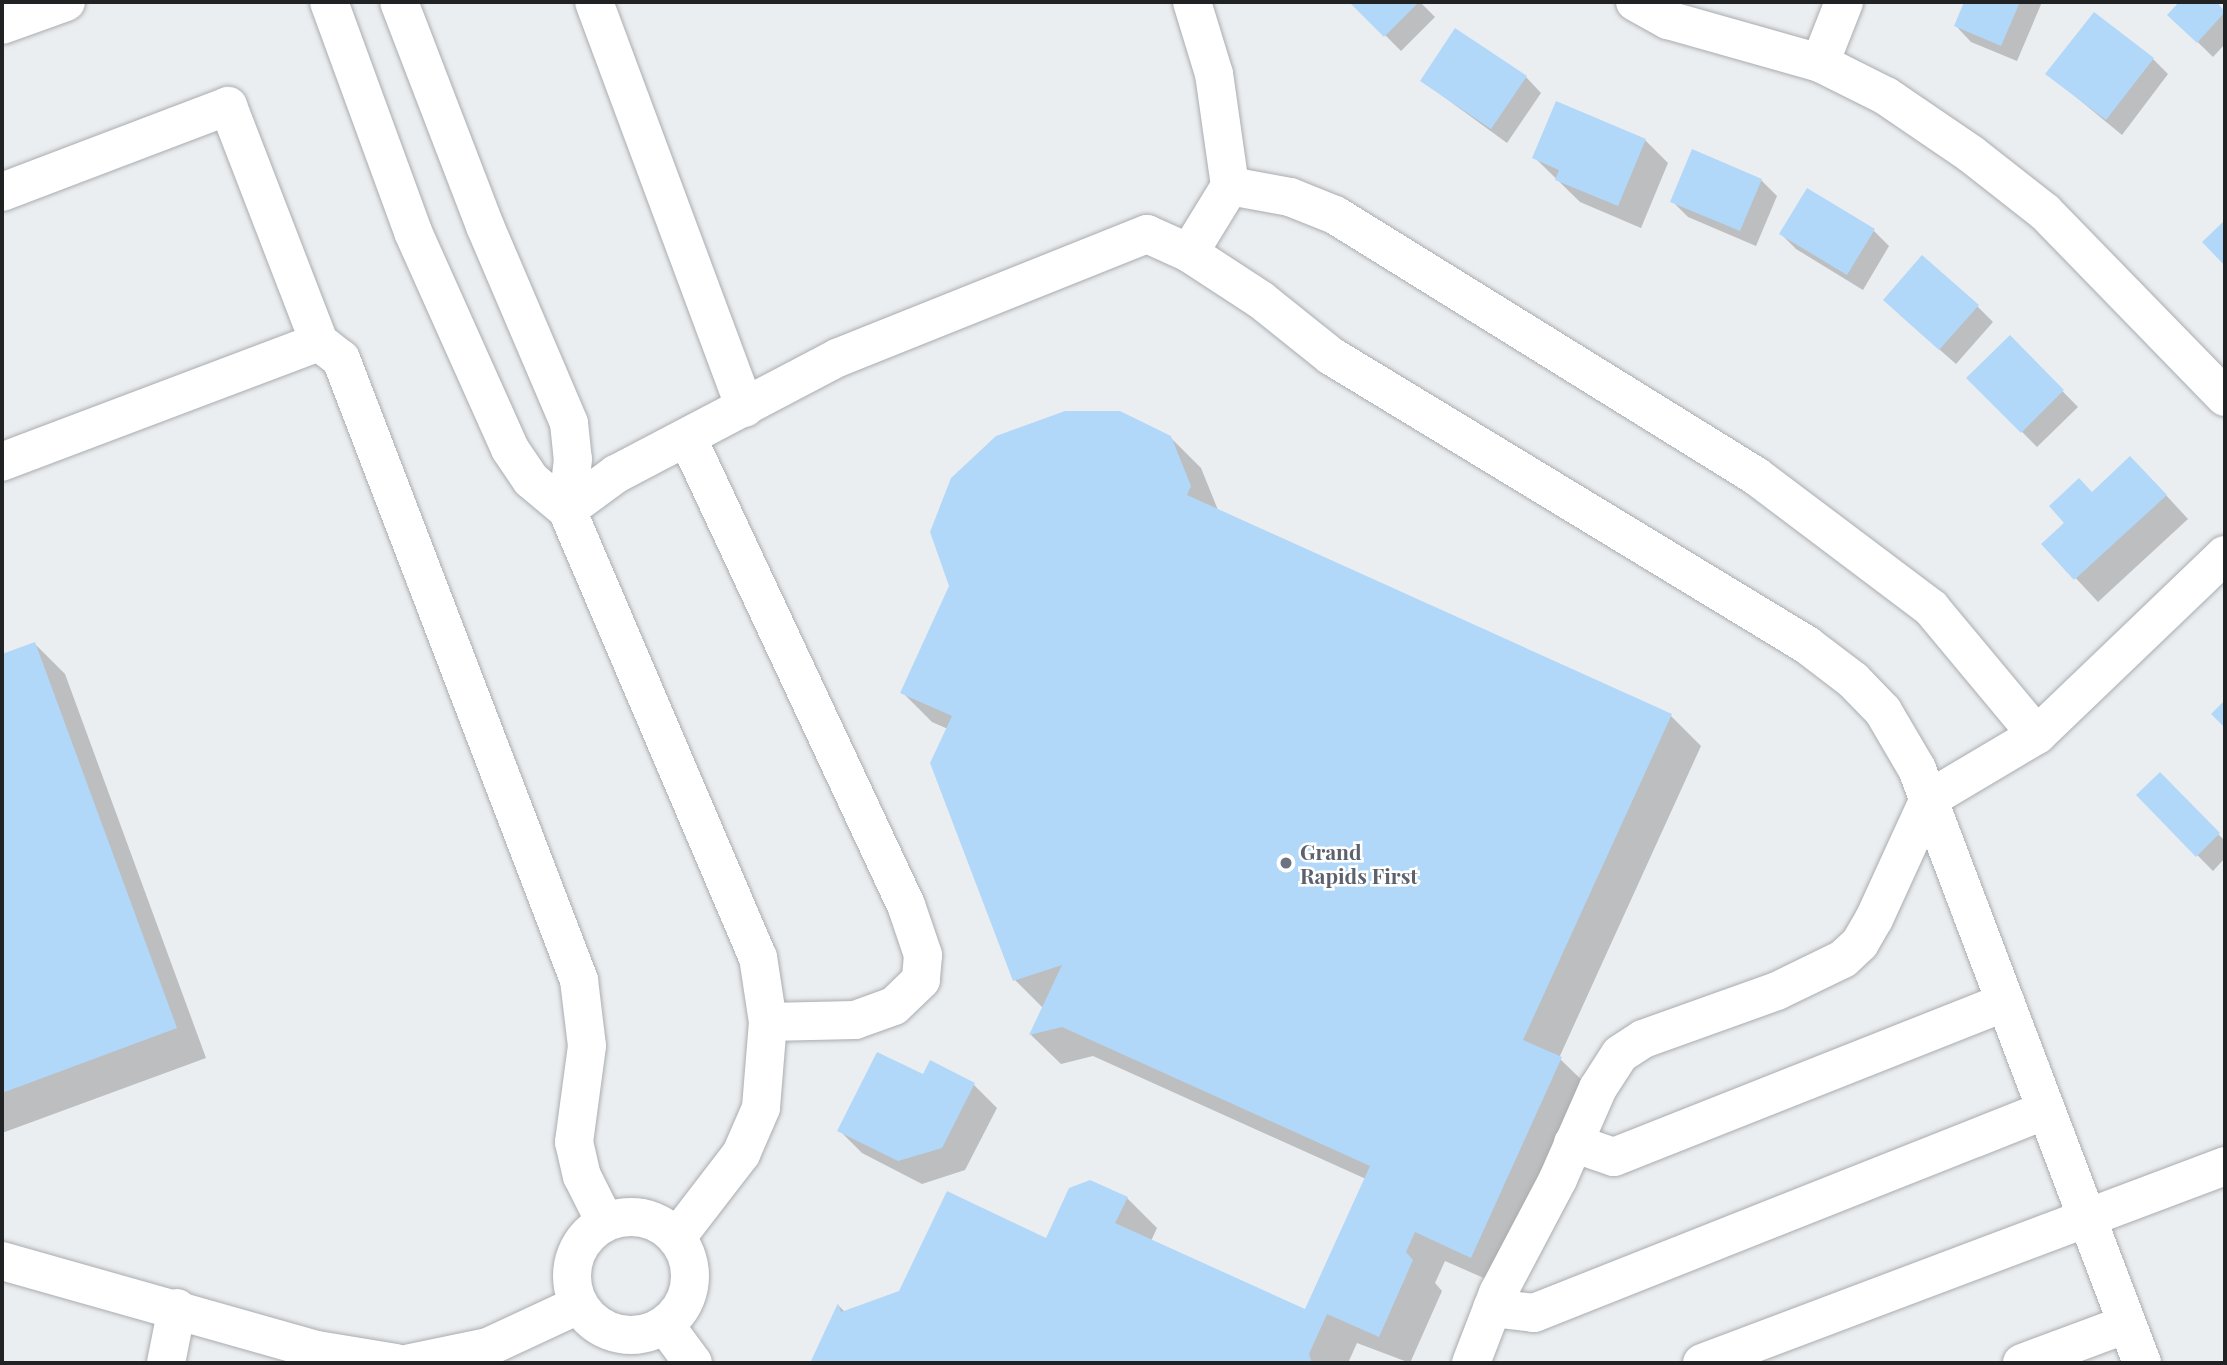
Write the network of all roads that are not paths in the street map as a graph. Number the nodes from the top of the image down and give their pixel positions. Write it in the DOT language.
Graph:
graph roads {
  1 [pos="66,2"];
  2 [pos="328,2"];
  3 [pos="399,2"];
  4 [pos="594,2"];
  5 [pos="1192,2"];
  6 [pos="1635,2"];
  7 [pos="1844,2"];
  8 [pos="2,25"];
  9 [pos="1820,63"];
  10 [pos="1230,186"];
  11 [pos="2,192"];
  12 [pos="1189,253"];
  13 [pos="319,342"];
  14 [pos="2225,397"];
  15 [pos="746,408"];
  16 [pos="688,439"];
  17 [pos="2,461"];
  18 [pos="568,510"];
  19 [pos="2225,555"];
  20 [pos="2037,734"];
  21 [pos="1929,799"];
  22 [pos="2005,1002"];
  23 [pos="768,1022"];
  24 [pos="2046,1110"];
  25 [pos="1573,1143"];
  26 [pos="2225,1166"];
  27 [pos="2086,1220"];
  28 [pos="605,1222"];
  29 [pos="677,1237"];
  30 [pos="2,1261"];
  31 [pos="578,1305"];
  32 [pos="177,1308"];
  33 [pos="1492,1308"];
  34 [pos="2127,1324"];
  35 [pos="665,1325"];
  36 [pos="166,1363"];
  37 [pos="396,1363"];
  38 [pos="410,1363"];
  39 [pos="693,1363"];
  40 [pos="1471,1363"];
  41 [pos="1702,1363"];
  42 [pos="2022,1363"];
  43 [pos="2142,1363"];
  1 -- 8 [label="street"];
  2 -- 18 [label="street"];
  3 -- 18 [label="street"];
  4 -- 15 [label="street"];
  5 -- 10 [label="street"];
  6 -- 9 [label="street"];
  7 -- 9 [label="street"];
  9 -- 14 [label="street"];
  10 -- 12 [label="street"];
  10 -- 20 [label="street"];
  11 -- 13 [label="street"];
  12 -- 15 [label="street"];
  12 -- 21 [label="street"];
  13 -- 17 [label="street"];
  13 -- 28 [label="street"];
  15 -- 16 [label="street"];
  16 -- 18 [label="street"];
  16 -- 23 [label="street"];
  18 -- 23 [label="street"];
  19 -- 20 [label="street"];
  20 -- 21 [label="street"];
  21 -- 22 [label="street"];
  21 -- 25 [label="street"];
  22 -- 24 [label="street"];
  22 -- 25 [label="street"];
  23 -- 29 [label="street"];
  24 -- 27 [label="street"];
  24 -- 33 [label="street"];
  25 -- 33 [label="street"];
  26 -- 27 [label="street"];
  27 -- 34 [label="street"];
  27 -- 41 [label="street"];
  28 -- 29 [label="street"];
  28 -- 31 [label="street"];
  29 -- 35 [label="street"];
  30 -- 32 [label="street"];
  31 -- 35 [label="street"];
  31 -- 38 [label="street"];
  32 -- 36 [label="street"];
  32 -- 37 [label="street"];
  33 -- 40 [label="street"];
  34 -- 42 [label="street"];
  34 -- 43 [label="street"];
  35 -- 39 [label="street"];
}
